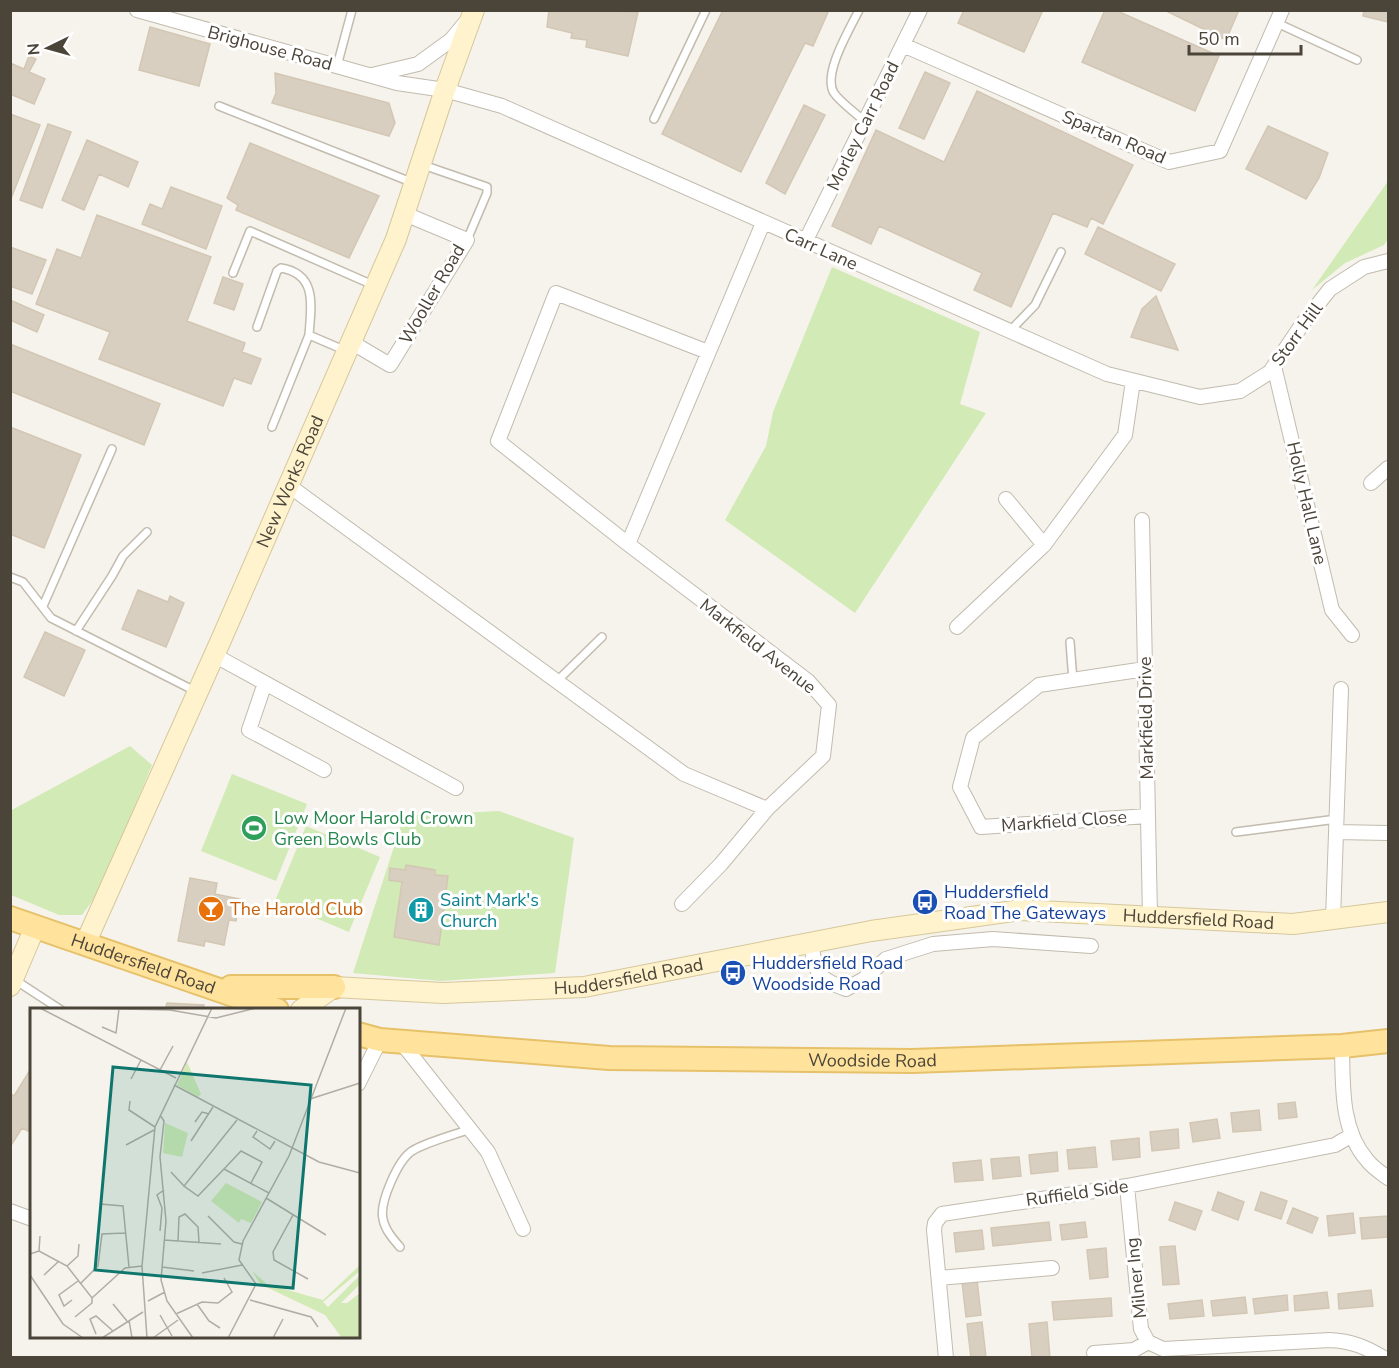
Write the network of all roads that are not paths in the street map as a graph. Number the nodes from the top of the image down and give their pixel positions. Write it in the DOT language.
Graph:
graph roads {
  1 [pos="136,10"];
  2 [pos="352,10"];
  3 [pos="706,10"];
  4 [pos="859,10"];
  5 [pos="920,10"];
  6 [pos="474,12"];
  7 [pos="1279,17"];
  8 [pos="903,45"];
  9 [pos="1358,60"];
  10 [pos="337,66"];
  11 [pos="370,75"];
  12 [pos="446,90"];
  13 [pos="219,106"];
  14 [pos="654,119"];
  15 [pos="865,122"];
  16 [pos="421,164"];
  17 [pos="414,184"];
  18 [pos="405,214"];
  19 [pos="763,223"];
  20 [pos="467,240"];
  21 [pos="805,242"];
  22 [pos="1061,252"];
  23 [pos="1389,261"];
  24 [pos="233,273"];
  25 [pos="375,286"];
  26 [pos="257,327"];
  27 [pos="1009,332"];
  28 [pos="309,335"];
  29 [pos="349,346"];
  30 [pos="708,352"];
  31 [pos="1274,366"];
  32 [pos="1133,381"];
  33 [pos="1200,397"];
  34 [pos="272,427"];
  35 [pos="112,449"];
  36 [pos="1389,468"];
  37 [pos="1371,483"];
  38 [pos="288,485"];
  39 [pos="1006,499"];
  40 [pos="1142,520"];
  41 [pos="147,532"];
  42 [pos="628,544"];
  43 [pos="1044,545"];
  44 [pos="10,577"];
  45 [pos="43,606"];
  46 [pos="957,627"];
  47 [pos="76,631"];
  48 [pos="1352,635"];
  49 [pos="602,637"];
  50 [pos="1070,642"];
  51 [pos="214,655"];
  52 [pos="1145,669"];
  53 [pos="557,681"];
  54 [pos="1073,681"];
  55 [pos="265,683"];
  56 [pos="1341,689"];
  57 [pos="197,692"];
  58 [pos="324,770"];
  59 [pos="456,788"];
  60 [pos="767,809"];
  61 [pos="1148,816"];
  62 [pos="1336,826"];
  63 [pos="1236,832"];
  64 [pos="1389,833"];
  65 [pos="682,904"];
  66 [pos="1389,912"];
  67 [pos="1149,916"];
  68 [pos="10,918"];
  69 [pos="1333,919"];
  70 [pos="35,927"];
  71 [pos="811,943"];
  72 [pos="84,944"];
  73 [pos="1091,946"];
  74 [pos="12,983"];
  75 [pos="209,986"];
  76 [pos="334,987"];
  77 [pos="57,1008"];
  78 [pos="271,1008"];
  79 [pos="304,1008"];
  80 [pos="360,1034"];
  81 [pos="391,1041"];
  82 [pos="1389,1041"];
  83 [pos="1341,1046"];
  84 [pos="360,1081"];
  85 [pos="470,1129"];
  86 [pos="1352,1135"];
  87 [pos="1389,1178"];
  88 [pos="1126,1186"];
  89 [pos="10,1211"];
  90 [pos="30,1219"];
  91 [pos="523,1229"];
  92 [pos="400,1247"];
  93 [pos="1052,1269"];
  94 [pos="939,1278"];
  95 [pos="1148,1342"];
  96 [pos="1094,1353"];
  97 [pos="946,1358"];
  98 [pos="1384,1358"];
  1 -- 10 [label="street, Brighouse Road"];
  2 -- 10 [label="lane"];
  3 -- 14 [label="lane"];
  4 -- 15 [label="lane"];
  5 -- 8 [label="street, Morley Carr Road"];
  6 -- 11 [label="street, Brighouse Road"];
  6 -- 12 [label="main road, New Works Road"];
  7 -- 8 [label="street, Spartan Road"];
  7 -- 9 [label="lane"];
  8 -- 15 [label="street, Morley Carr Road"];
  10 -- 11 [label="street, Brighouse Road"];
  11 -- 12 [label="street, Brighouse Road"];
  12 -- 16 [label="main road, New Works Road"];
  12 -- 19 [label="street, Carr Lane"];
  13 -- 17 [label="lane"];
  15 -- 21 [label="street, Morley Carr Road"];
  16 -- 17 [label="main road, New Works Road"];
  16 -- 20 [label="lane"];
  17 -- 18 [label="main road, New Works Road"];
  18 -- 20 [label="street, Wooller Road"];
  18 -- 25 [label="main road, New Works Road"];
  19 -- 21 [label="street, Carr Lane"];
  19 -- 30 [label="street"];
  20 -- 29 [label="street, Wooller Road"];
  21 -- 27 [label="street, Carr Lane"];
  22 -- 27 [label="lane"];
  23 -- 31 [label="street, Storr Hill"];
  24 -- 25 [label="lane"];
  25 -- 29 [label="main road, New Works Road"];
  26 -- 28 [label="lane"];
  27 -- 32 [label="street, Carr Lane"];
  28 -- 29 [label="lane"];
  28 -- 34 [label="lane"];
  29 -- 38 [label="main road, New Works Road"];
  30 -- 42 [label="street"];
  30 -- 42 [label="street"];
  31 -- 33 [label="street, Storr Hill"];
  31 -- 48 [label="street, Holly Hall Lane"];
  32 -- 33 [label="street, Carr Lane"];
  32 -- 43 [label="street"];
  35 -- 45 [label="lane"];
  36 -- 37 [label="street"];
  38 -- 51 [label="main road, New Works Road"];
  38 -- 53 [label="street"];
  39 -- 43 [label="street"];
  40 -- 52 [label="street, Markfield Drive"];
  41 -- 47 [label="lane"];
  42 -- 60 [label="street, Markfield Avenue"];
  43 -- 46 [label="street"];
  44 -- 45 [label="lane"];
  45 -- 47 [label="lane"];
  47 -- 57 [label="lane"];
  49 -- 53 [label="lane"];
  50 -- 54 [label="lane"];
  51 -- 55 [label="street"];
  51 -- 57 [label="main road, New Works Road"];
  52 -- 54 [label="street, Markfield Close"];
  52 -- 61 [label="street, Markfield Drive"];
  53 -- 60 [label="street"];
  54 -- 61 [label="street, Markfield Close"];
  55 -- 58 [label="street"];
  55 -- 59 [label="street"];
  56 -- 62 [label="street"];
  57 -- 72 [label="main road, New Works Road"];
  60 -- 65 [label="street"];
  61 -- 67 [label="street, Markfield Drive"];
  62 -- 63 [label="lane"];
  62 -- 64 [label="street"];
  62 -- 69 [label="street"];
  66 -- 69 [label="main road, Huddersfield Road"];
  67 -- 69 [label="main road, Huddersfield Road"];
  67 -- 71 [label="main road, Huddersfield Road"];
  68 -- 70 [label="main road, Huddersfield Road"];
  70 -- 72 [label="main road, Huddersfield Road"];
  70 -- 74 [label="main road"];
  71 -- 73 [label="street"];
  71 -- 76 [label="main road, Huddersfield Road"];
  72 -- 75 [label="main road, Huddersfield Road"];
  74 -- 77 [label="lane"];
  75 -- 76 [label="main road"];
  75 -- 78 [label="main road, Huddersfield Road"];
  76 -- 79 [label="main road"];
  80 -- 81 [label="main road, Woodside Road"];
  81 -- 83 [label="main road, Woodside Road"];
  81 -- 84 [label="street"];
  81 -- 85 [label="street"];
  82 -- 83 [label="main road, Woodside Road"];
  83 -- 86 [label="street"];
  85 -- 91 [label="street"];
  85 -- 92 [label="lane"];
  86 -- 87 [label="street"];
  86 -- 88 [label="street, Ruffield Side"];
  88 -- 94 [label="street, Ruffield Side"];
  88 -- 95 [label="street, Milner Ing"];
  89 -- 90 [label="street"];
  93 -- 94 [label="street"];
  94 -- 97 [label="street, Ruffield Side"];
  95 -- 96 [label="street"];
  95 -- 98 [label="street, Milner Ing"];
}
